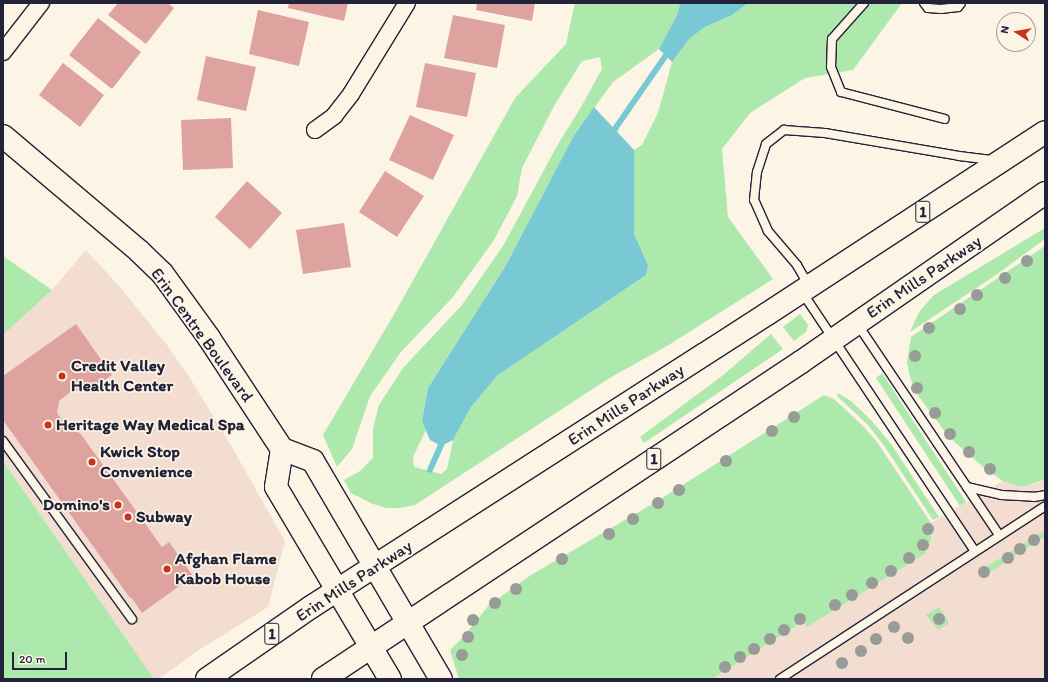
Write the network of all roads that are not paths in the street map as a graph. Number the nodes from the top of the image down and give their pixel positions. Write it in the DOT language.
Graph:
graph roads {
  1 [pos="42,3"];
  2 [pos="407,3"];
  3 [pos="864,3"];
  4 [pos="924,3"];
  5 [pos="961,3"];
  6 [pos="3,52"];
  7 [pos="945,119"];
  8 [pos="315,130"];
  9 [pos="1045,132"];
  10 [pos="3,136"];
  11 [pos="1001,161"];
  12 [pos="1045,193"];
  13 [pos="805,289"];
  14 [pos="856,323"];
  15 [pos="833,339"];
  16 [pos="3,441"];
  17 [pos="282,449"];
  18 [pos="967,487"];
  19 [pos="1045,495"];
  20 [pos="1045,506"];
  21 [pos="999,535"];
  22 [pos="975,551"];
  23 [pos="376,566"];
  24 [pos="338,590"];
  25 [pos="132,619"];
  26 [pos="408,622"];
  27 [pos="371,647"];
  28 [pos="207,679"];
  29 [pos="323,679"];
  30 [pos="390,679"];
  31 [pos="442,679"];
  32 [pos="780,679"];
  1 -- 6 [label="street"];
  2 -- 8 [label="street"];
  3 -- 7 [label="lane"];
  4 -- 5 [label="lane"];
  9 -- 11 [label="main road, Erin Mills Parkway / 1"];
  10 -- 17 [label="main road, Erin Centre Boulevard"];
  11 -- 13 [label="main road, Erin Mills Parkway / 1"];
  11 -- 13 [label="lane"];
  12 -- 14 [label="main road, Erin Mills Parkway / 1"];
  13 -- 15 [label="lane"];
  13 -- 23 [label="main road, Erin Mills Parkway / 1"];
  14 -- 15 [label="main road, Erin Mills Parkway / 1"];
  14 -- 18 [label="lane"];
  15 -- 22 [label="lane"];
  15 -- 26 [label="main road, Erin Mills Parkway / 1"];
  16 -- 25 [label="lane"];
  17 -- 23 [label="main road"];
  17 -- 24 [label="main road"];
  18 -- 19 [label="lane"];
  18 -- 21 [label="lane"];
  20 -- 21 [label="lane"];
  21 -- 22 [label="lane"];
  22 -- 32 [label="lane"];
  23 -- 24 [label="main road, Erin Mills Parkway / 1"];
  23 -- 26 [label="main road"];
  24 -- 27 [label="main road"];
  24 -- 28 [label="main road, Erin Mills Parkway / 1"];
  26 -- 27 [label="main road, Erin Mills Parkway / 1"];
  26 -- 31 [label="main road"];
  27 -- 29 [label="main road, Erin Mills Parkway / 1"];
  27 -- 30 [label="main road"];
}
